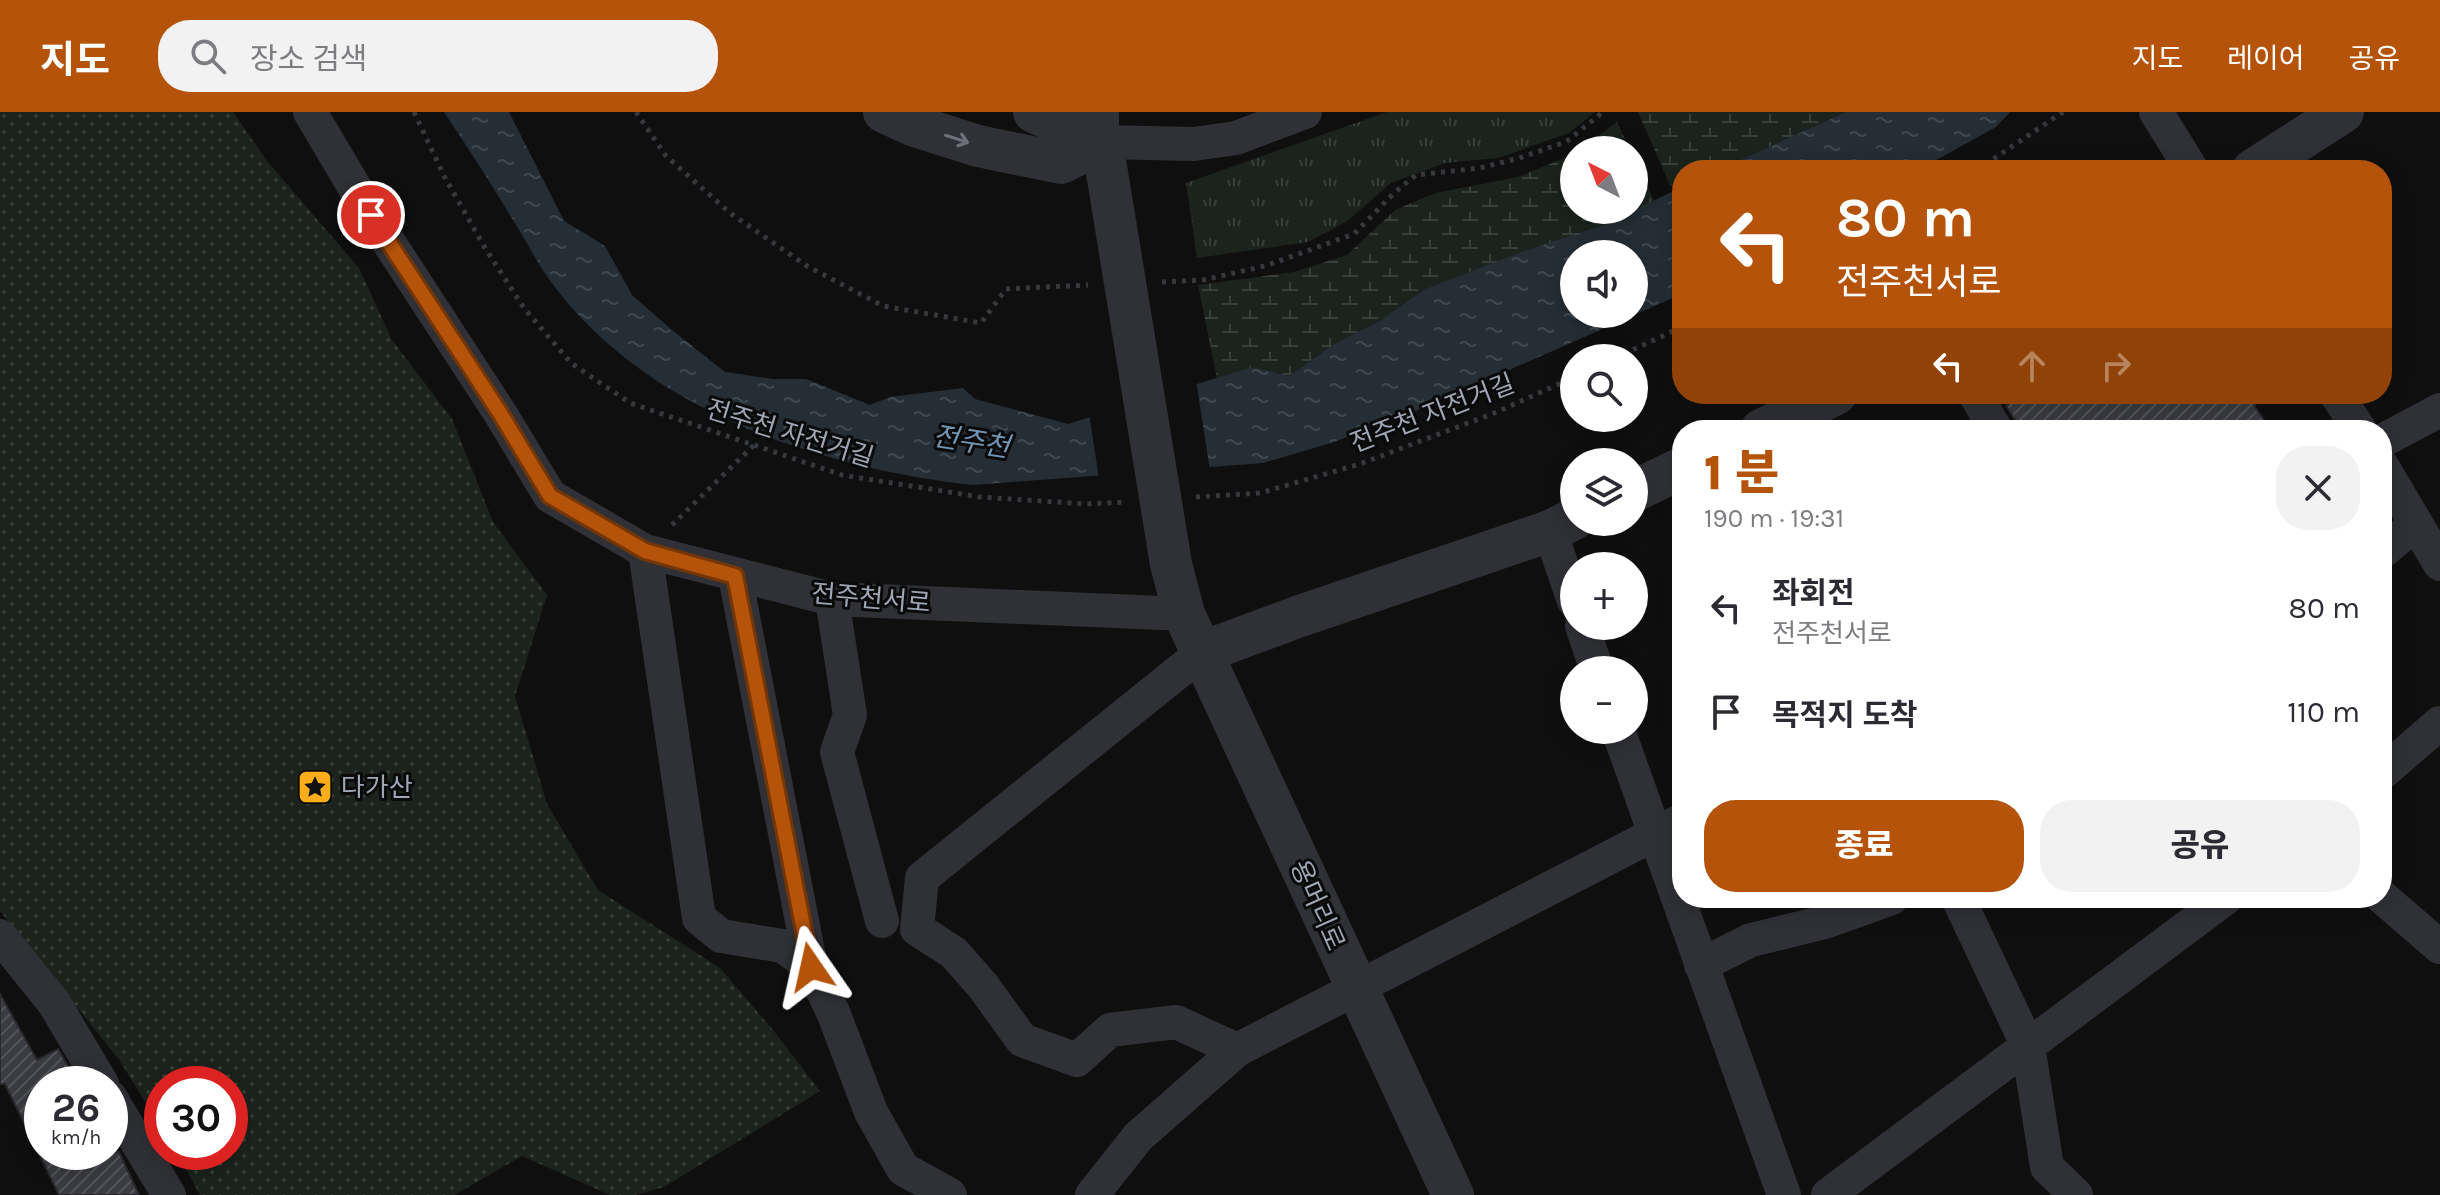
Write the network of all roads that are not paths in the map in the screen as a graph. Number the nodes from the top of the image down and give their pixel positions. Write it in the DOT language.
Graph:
graph roads {
  1 [pos="310,112"];
  2 [pos="884,112"];
  3 [pos="1034,112"];
  4 [pos="1305,112"];
  5 [pos="2156,112"];
  6 [pos="2343,112"];
  7 [pos="1102,127"];
  8 [pos="2186,160"];
  9 [pos="2269,160"];
  10 [pos="1815,404"];
  11 [pos="2440,410"];
  12 [pos="1782,420"];
  13 [pos="2392,436"];
  14 [pos="1672,473"];
  15 [pos="2392,483"];
  16 [pos="1648,484"];
  17 [pos="2416,524"];
  18 [pos="1560,526"];
  19 [pos="2392,544"];
  20 [pos="645,551"];
  21 [pos="2440,564"];
  22 [pos="735,576"];
  23 [pos="832,599"];
  24 [pos="1184,614"];
  25 [pos="1203,652"];
  26 [pos="2440,723"];
  27 [pos="1625,744"];
  28 [pos="2392,764"];
  29 [pos="1668,827"];
  30 [pos="2392,906"];
  31 [pos="1687,908"];
  32 [pos="1864,908"];
  33 [pos="1963,908"];
  34 [pos="2213,908"];
  35 [pos="882,921"];
  36 [pos="0,936"];
  37 [pos="2440,947"];
  38 [pos="1701,965"];
  39 [pos="811,967"];
  40 [pos="1356,987"];
  41 [pos="2028,1046"];
  42 [pos="1237,1050"];
  43 [pos="91,1066"];
  44 [pos="128,1127"];
  45 [pos="169,1195"];
  46 [pos="950,1195"];
  47 [pos="1092,1195"];
  48 [pos="1453,1195"];
  49 [pos="1784,1195"];
  50 [pos="1828,1195"];
  51 [pos="2076,1195"];
  1 -- 20 [label="street, 전주천서로"];
  2 -- 7 [label="street, one-way"];
  3 -- 7 [label="street"];
  4 -- 7 [label="street"];
  5 -- 8 [label="street"];
  6 -- 9 [label="street"];
  7 -- 24 [label="street, 용머리로"];
  10 -- 12 [label="street"];
  11 -- 13 [label="street"];
  14 -- 16 [label="street"];
  15 -- 17 [label="street"];
  17 -- 19 [label="street"];
  17 -- 21 [label="street"];
  18 -- 25 [label="street"];
  20 -- 22 [label="street, 전주천서로"];
  20 -- 39 [label="street"];
  22 -- 23 [label="street, 전주천서로"];
  22 -- 39 [label="street"];
  23 -- 24 [label="street, 전주천서로"];
  23 -- 35 [label="street"];
  24 -- 25 [label="street, 용머리로"];
  25 -- 40 [label="street, 용머리로"];
  25 -- 42 [label="street"];
  26 -- 28 [label="street"];
  27 -- 29 [label="street"];
  29 -- 40 [label="street"];
  30 -- 37 [label="street"];
  31 -- 38 [label="street"];
  32 -- 38 [label="street"];
  33 -- 41 [label="street"];
  34 -- 41 [label="street"];
  36 -- 43 [label="street"];
  38 -- 49 [label="street"];
  39 -- 46 [label="street"];
  40 -- 42 [label="street"];
  40 -- 48 [label="street, 용머리로"];
  41 -- 50 [label="street"];
  41 -- 51 [label="street"];
  42 -- 47 [label="street"];
  44 -- 45 [label="street"];
}
